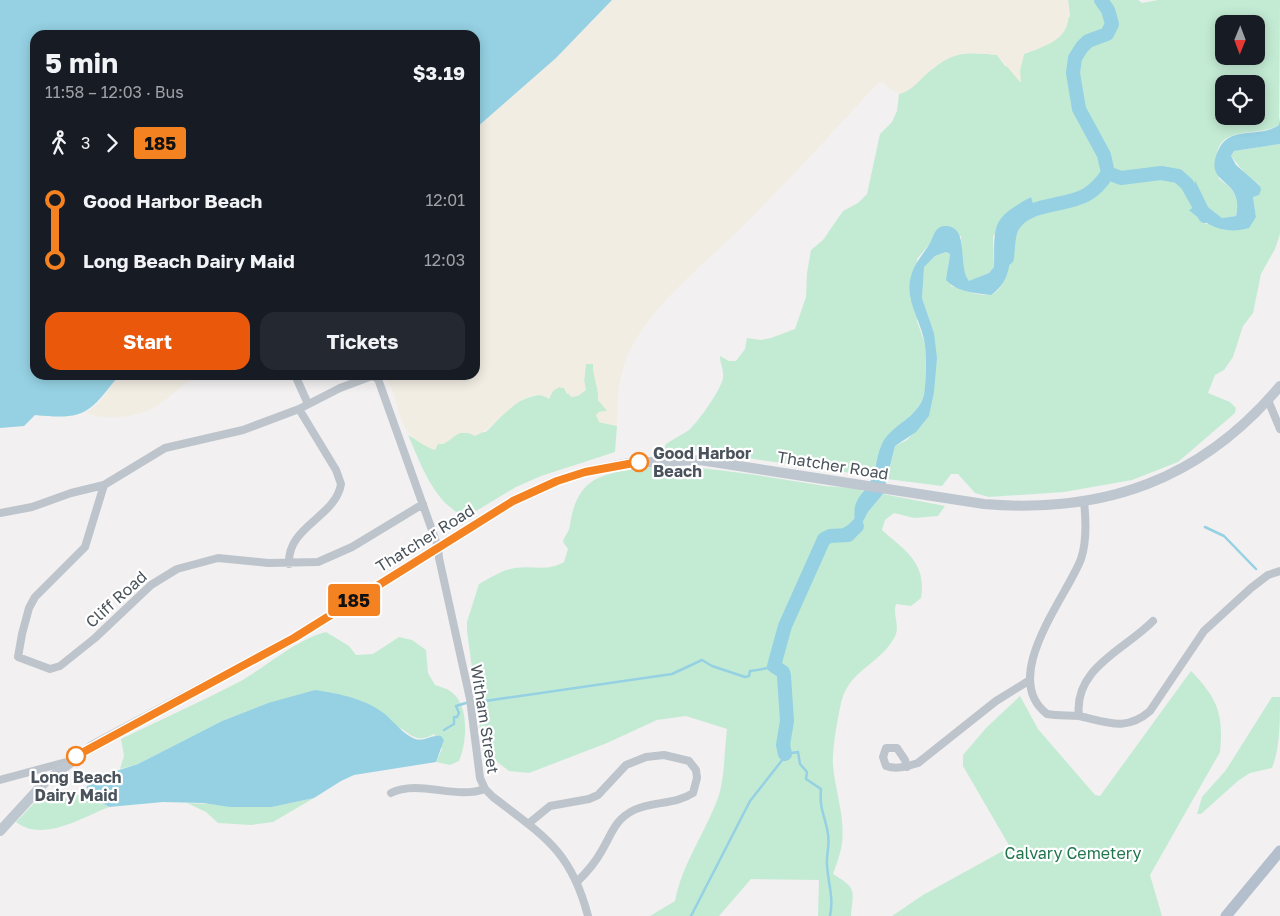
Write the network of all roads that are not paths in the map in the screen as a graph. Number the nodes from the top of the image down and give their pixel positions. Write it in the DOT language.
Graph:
graph roads {
  1 [pos="297,380"];
  2 [pos="363,380"];
  3 [pos="378,380"];
  4 [pos="1280,386"];
  5 [pos="1268,400"];
  6 [pos="308,404"];
  7 [pos="299,409"];
  8 [pos="1280,429"];
  9 [pos="104,485"];
  10 [pos="1084,502"];
  11 [pos="423,504"];
  12 [pos="0,513"];
  13 [pos="438,547"];
  14 [pos="289,564"];
  15 [pos="1280,570"];
  16 [pos="1153,621"];
  17 [pos="1030,680"];
  18 [pos="1078,716"];
  19 [pos="70,761"];
  20 [pos="907,767"];
  21 [pos="0,780"];
  22 [pos="485,789"];
  23 [pos="391,793"];
  24 [pos="528,824"];
  25 [pos="0,831"];
  26 [pos="1280,851"];
  27 [pos="578,882"];
  28 [pos="588,916"];
  29 [pos="1226,916"];
  1 -- 6 [label="street"];
  2 -- 6 [label="street, Witham Street"];
  3 -- 11 [label="street, Witham Street"];
  4 -- 5 [label="main road, Thatcher Road"];
  5 -- 8 [label="street"];
  5 -- 10 [label="main road, Thatcher Road"];
  6 -- 7 [label="street"];
  7 -- 9 [label="street"];
  7 -- 14 [label="street"];
  9 -- 12 [label="street"];
  9 -- 14 [label="street, Cliff Road"];
  10 -- 13 [label="main road, Thatcher Road"];
  10 -- 17 [label="street"];
  11 -- 13 [label="street, Witham Street"];
  11 -- 14 [label="street, Cliff Road"];
  13 -- 19 [label="main road, Thatcher Road"];
  13 -- 22 [label="street, Witham Street"];
  15 -- 18 [label="street"];
  16 -- 18 [label="street"];
  17 -- 18 [label="street"];
  17 -- 20 [label="street"];
  19 -- 21 [label="street"];
  19 -- 25 [label="main road, Thatcher Road"];
  22 -- 23 [label="street"];
  22 -- 24 [label="street, Witham Street"];
  24 -- 27 [label="street, Witham Street"];
  24 -- 27 [label="street"];
  26 -- 29 [label="main road"];
  27 -- 28 [label="street, Witham Street"];
}
